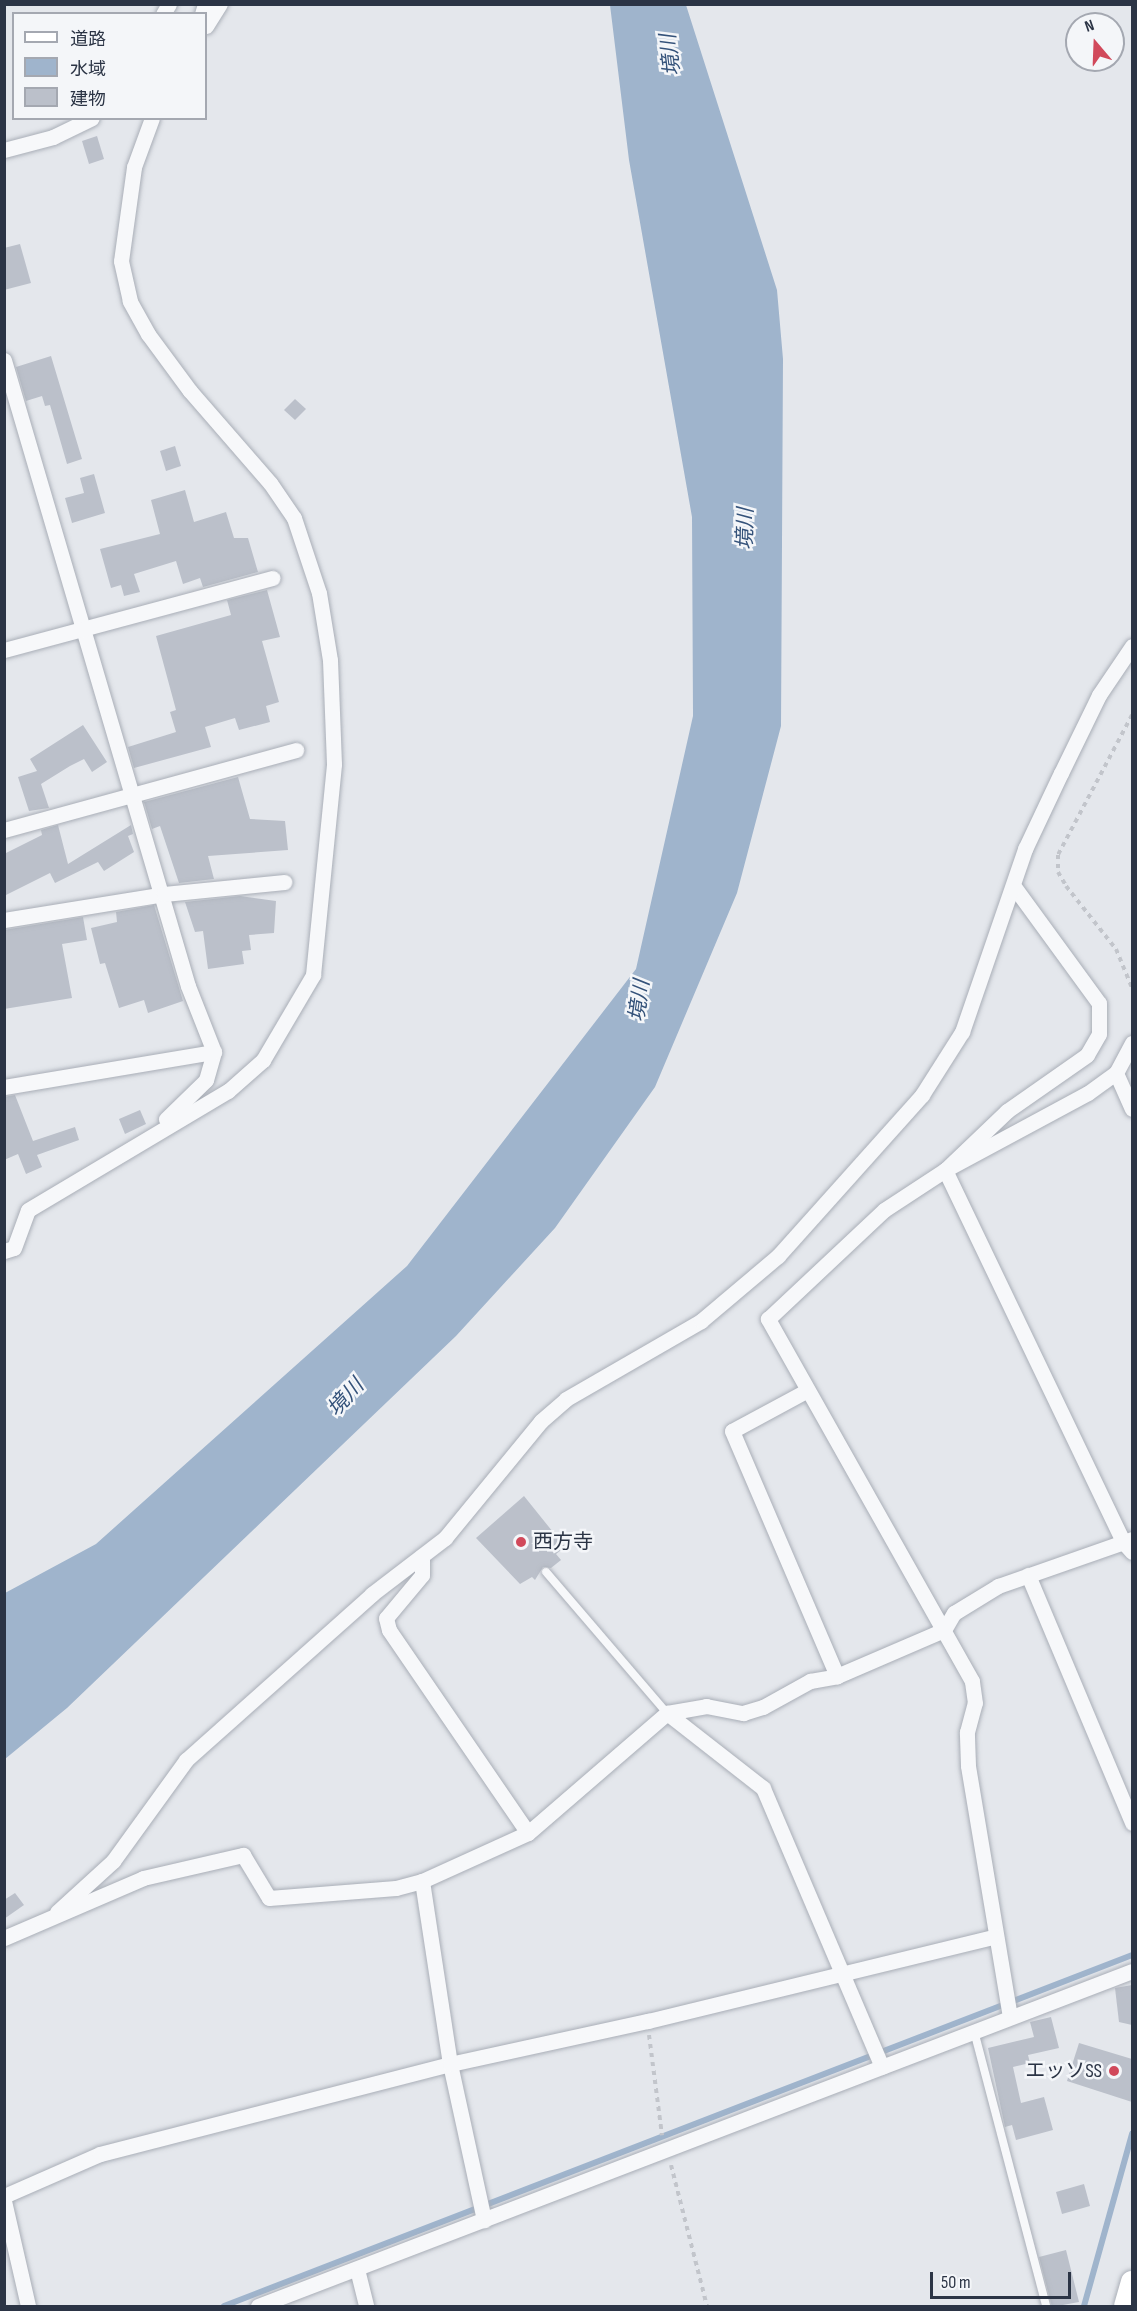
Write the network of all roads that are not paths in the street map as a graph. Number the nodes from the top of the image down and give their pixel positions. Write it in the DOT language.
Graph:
graph roads {
  1 [pos="220,4"];
  2 [pos="207,24"];
  3 [pos="88,120"];
  4 [pos="151,120"];
  5 [pos="4,150"];
  6 [pos="4,360"];
  7 [pos="273,578"];
  8 [pos="84,629"];
  9 [pos="1132,645"];
  10 [pos="4,650"];
  11 [pos="296,750"];
  12 [pos="134,795"];
  13 [pos="4,830"];
  14 [pos="284,882"];
  15 [pos="1015,888"];
  16 [pos="164,894"];
  17 [pos="4,920"];
  18 [pos="1132,1043"];
  19 [pos="214,1052"];
  20 [pos="1116,1073"];
  21 [pos="4,1087"];
  22 [pos="1132,1109"];
  23 [pos="153,1132"];
  24 [pos="945,1170"];
  25 [pos="4,1251"];
  26 [pos="806,1391"];
  27 [pos="1130,1544"];
  28 [pos="422,1556"];
  29 [pos="546,1572"];
  30 [pos="1028,1575"];
  31 [pos="944,1630"];
  32 [pos="837,1676"];
  33 [pos="667,1713"];
  34 [pos="1132,1823"];
  35 [pos="528,1833"];
  36 [pos="422,1881"];
  37 [pos="57,1912"];
  38 [pos="996,1936"];
  39 [pos="4,1938"];
  40 [pos="1132,1971"];
  41 [pos="845,1974"];
  42 [pos="1010,2017"];
  43 [pos="974,2031"];
  44 [pos="450,2064"];
  45 [pos="882,2067"];
  46 [pos="4,2199"];
  47 [pos="483,2220"];
  48 [pos="357,2269"];
  49 [pos="1132,2282"];
  50 [pos="28,2307"];
  51 [pos="258,2307"];
  52 [pos="366,2307"];
  53 [pos="1046,2307"];
  54 [pos="1125,2307"];
  1 -- 2 [label="street"];
  3 -- 5 [label="street"];
  4 -- 23 [label="street"];
  6 -- 8 [label="street"];
  7 -- 8 [label="street"];
  8 -- 10 [label="street"];
  8 -- 12 [label="street"];
  9 -- 15 [label="street"];
  11 -- 12 [label="street"];
  12 -- 13 [label="street"];
  12 -- 16 [label="street"];
  14 -- 16 [label="street"];
  15 -- 24 [label="street"];
  15 -- 28 [label="street"];
  16 -- 17 [label="street"];
  16 -- 19 [label="street"];
  18 -- 20 [label="street"];
  19 -- 21 [label="street"];
  19 -- 23 [label="street"];
  20 -- 22 [label="street"];
  20 -- 24 [label="street"];
  23 -- 25 [label="street"];
  24 -- 26 [label="street"];
  24 -- 27 [label="street"];
  26 -- 31 [label="street"];
  26 -- 32 [label="street"];
  27 -- 30 [label="street"];
  28 -- 35 [label="street"];
  28 -- 37 [label="street"];
  29 -- 33 [label="lane"];
  30 -- 31 [label="street"];
  30 -- 34 [label="street"];
  31 -- 32 [label="street"];
  31 -- 38 [label="street"];
  32 -- 33 [label="street"];
  33 -- 35 [label="street"];
  33 -- 41 [label="street"];
  35 -- 36 [label="street"];
  36 -- 37 [label="street"];
  36 -- 44 [label="street"];
  37 -- 39 [label="street"];
  38 -- 41 [label="street"];
  38 -- 42 [label="street"];
  40 -- 42 [label="street"];
  41 -- 44 [label="street"];
  41 -- 45 [label="street"];
  42 -- 43 [label="street"];
  43 -- 45 [label="street"];
  43 -- 53 [label="lane"];
  44 -- 46 [label="street"];
  44 -- 47 [label="street"];
  45 -- 47 [label="street"];
  46 -- 50 [label="street"];
  47 -- 48 [label="street"];
  48 -- 51 [label="street"];
  48 -- 52 [label="street"];
  49 -- 54 [label="main road"];
}
